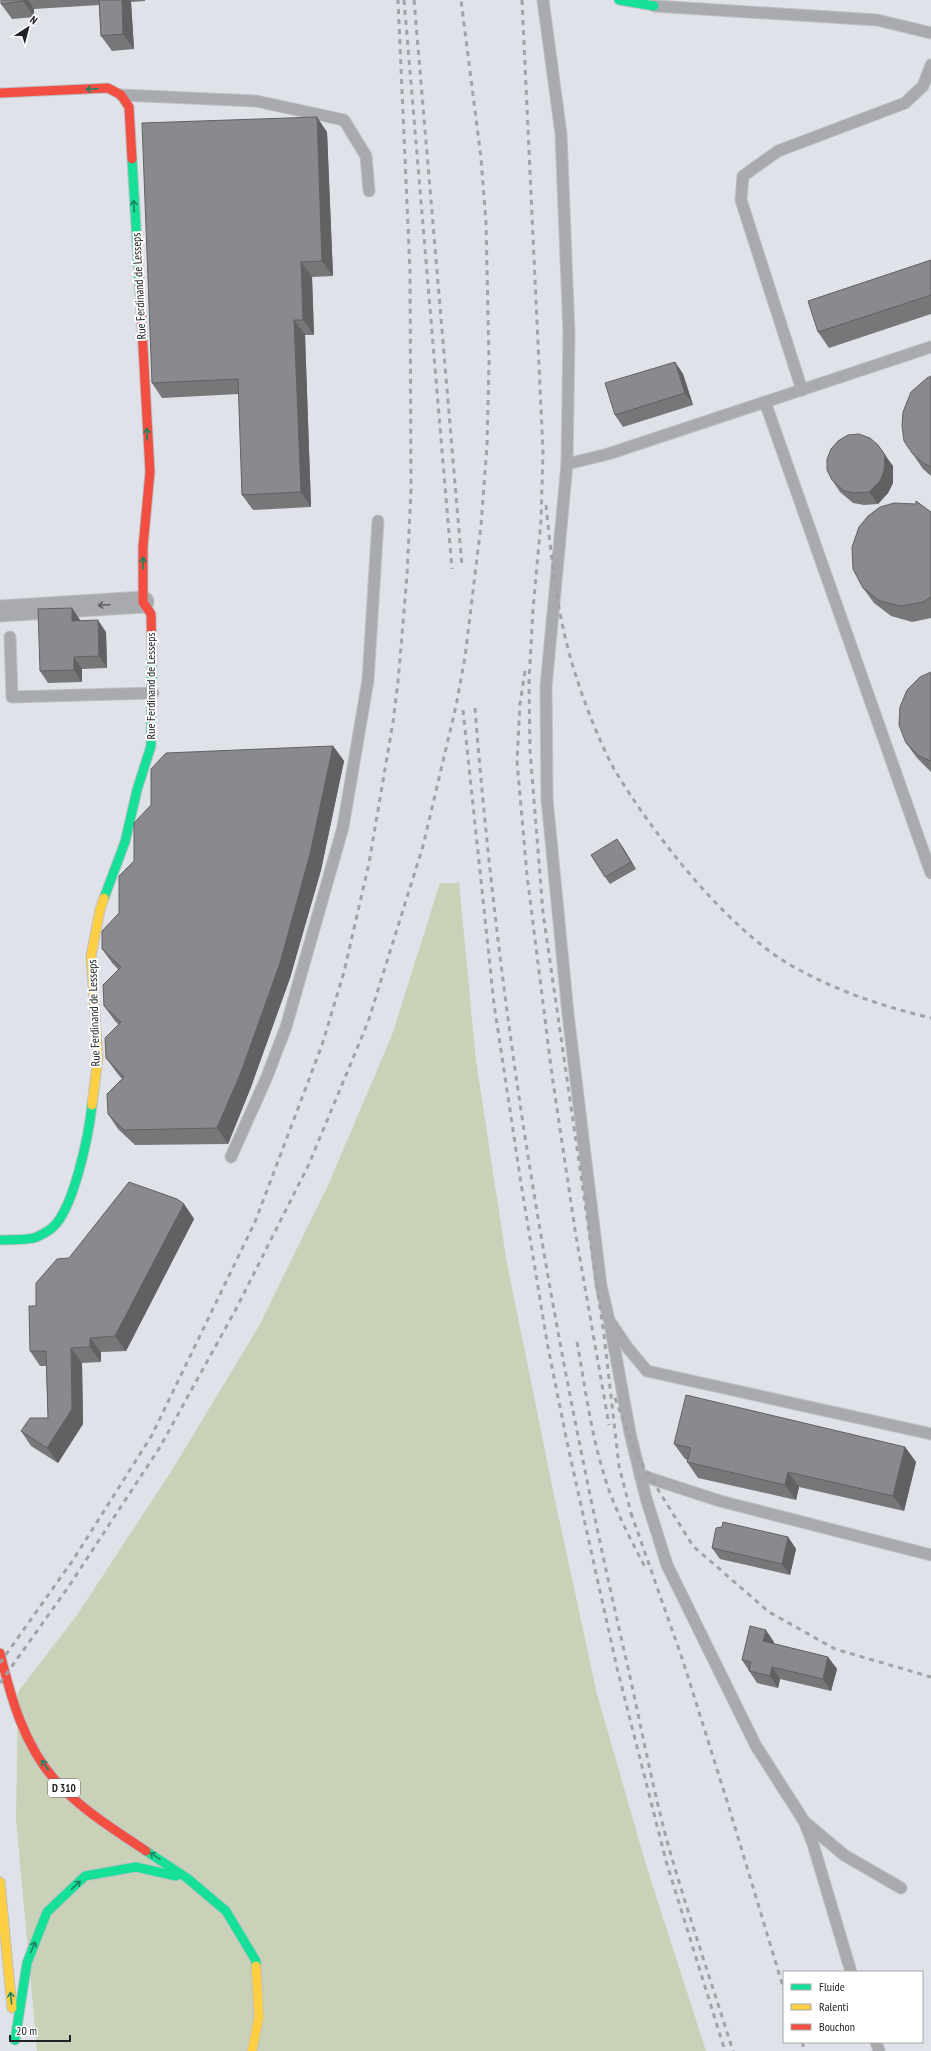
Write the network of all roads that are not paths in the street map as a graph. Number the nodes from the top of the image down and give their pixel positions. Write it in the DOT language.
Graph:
graph roads {
  1 [pos="543,0"];
  2 [pos="619,0"];
  3 [pos="654,6"];
  4 [pos="931,33"];
  5 [pos="931,65"];
  6 [pos="0,93"];
  7 [pos="121,96"];
  8 [pos="369,191"];
  9 [pos="931,347"];
  10 [pos="802,390"];
  11 [pos="765,402"];
  12 [pos="567,464"];
  13 [pos="378,521"];
  14 [pos="143,602"];
  15 [pos="0,611"];
  16 [pos="10,637"];
  17 [pos="153,693"];
  18 [pos="931,873"];
  19 [pos="231,1157"];
  20 [pos="0,1240"];
  21 [pos="609,1320"];
  22 [pos="931,1434"];
  23 [pos="640,1475"];
  24 [pos="931,1555"];
  25 [pos="0,1654"];
  26 [pos="804,1821"];
  27 [pos="187,1878"];
  28 [pos="0,1882"];
  29 [pos="900,1888"];
  30 [pos="851,1971"];
  31 [pos="15,2040"];
  32 [pos="16,2051"];
  33 [pos="252,2051"];
  1 -- 12 [label="lane"];
  2 -- 3 [label="street"];
  3 -- 4 [label="lane"];
  5 -- 10 [label="lane"];
  7 -- 6 [label="street, one-way"];
  7 -- 8 [label="lane"];
  14 -- 7 [label="street, Rue Ferdinand de Lesseps, one-way"];
  9 -- 10 [label="lane"];
  10 -- 11 [label="lane"];
  11 -- 12 [label="lane"];
  11 -- 18 [label="lane"];
  12 -- 21 [label="lane"];
  13 -- 19 [label="lane"];
  14 -- 15 [label="street, one-way"];
  14 -- 17 [label="street, Rue Ferdinand de Lesseps"];
  16 -- 17 [label="lane"];
  17 -- 20 [label="street, Rue Ferdinand de Lesseps"];
  21 -- 22 [label="lane"];
  21 -- 23 [label="lane"];
  23 -- 24 [label="lane"];
  23 -- 26 [label="lane"];
  27 -- 25 [label="street, D 310, one-way"];
  26 -- 29 [label="lane"];
  26 -- 30 [label="lane"];
  31 -- 27 [label="street, D 310, one-way"];
  27 -- 33 [label="street, D 310"];
  31 -- 28 [label="street, one-way"];
  31 -- 32 [label="street"];
}
